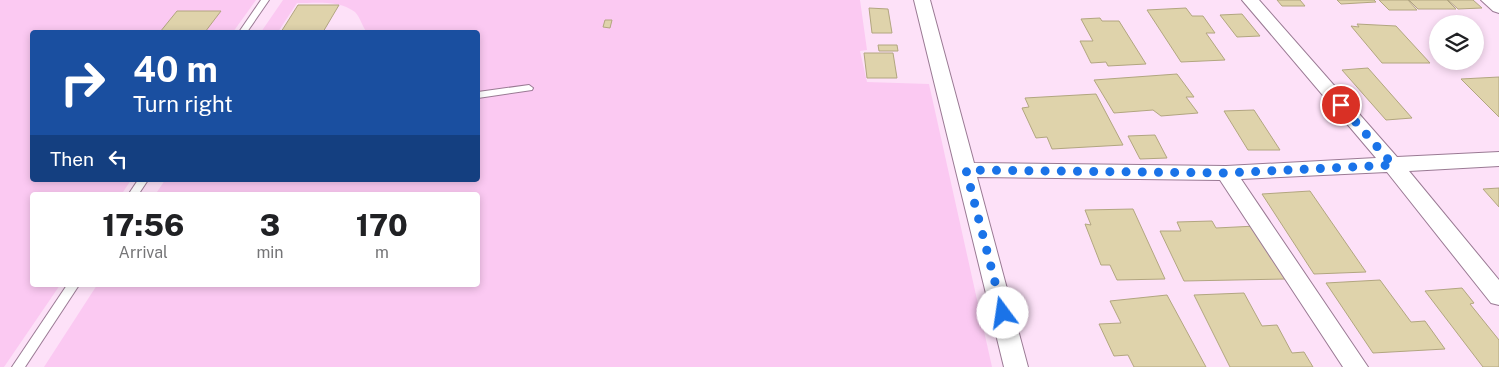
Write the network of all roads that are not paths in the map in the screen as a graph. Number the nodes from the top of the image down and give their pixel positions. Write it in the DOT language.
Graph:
graph roads {
  1 [pos="265,0"];
  2 [pos="922,0"];
  3 [pos="1250,0"];
  4 [pos="1489,0"];
  5 [pos="1499,8"];
  6 [pos="244,30"];
  7 [pos="529,88"];
  8 [pos="480,95"];
  9 [pos="1499,160"];
  10 [pos="1393,165"];
  11 [pos="966,170"];
  12 [pos="1226,173"];
  13 [pos="72,287"];
  14 [pos="1499,296"];
  15 [pos="18,367"];
  16 [pos="1016,367"];
  17 [pos="1356,367"];
  1 -- 6 [label="lane"];
  2 -- 11 [label="street"];
  3 -- 10 [label="street"];
  4 -- 5 [label="street"];
  7 -- 8 [label="lane"];
  9 -- 10 [label="street"];
  10 -- 12 [label="street"];
  10 -- 14 [label="street"];
  11 -- 12 [label="street"];
  11 -- 16 [label="street"];
  12 -- 17 [label="street"];
  13 -- 15 [label="lane"];
}
